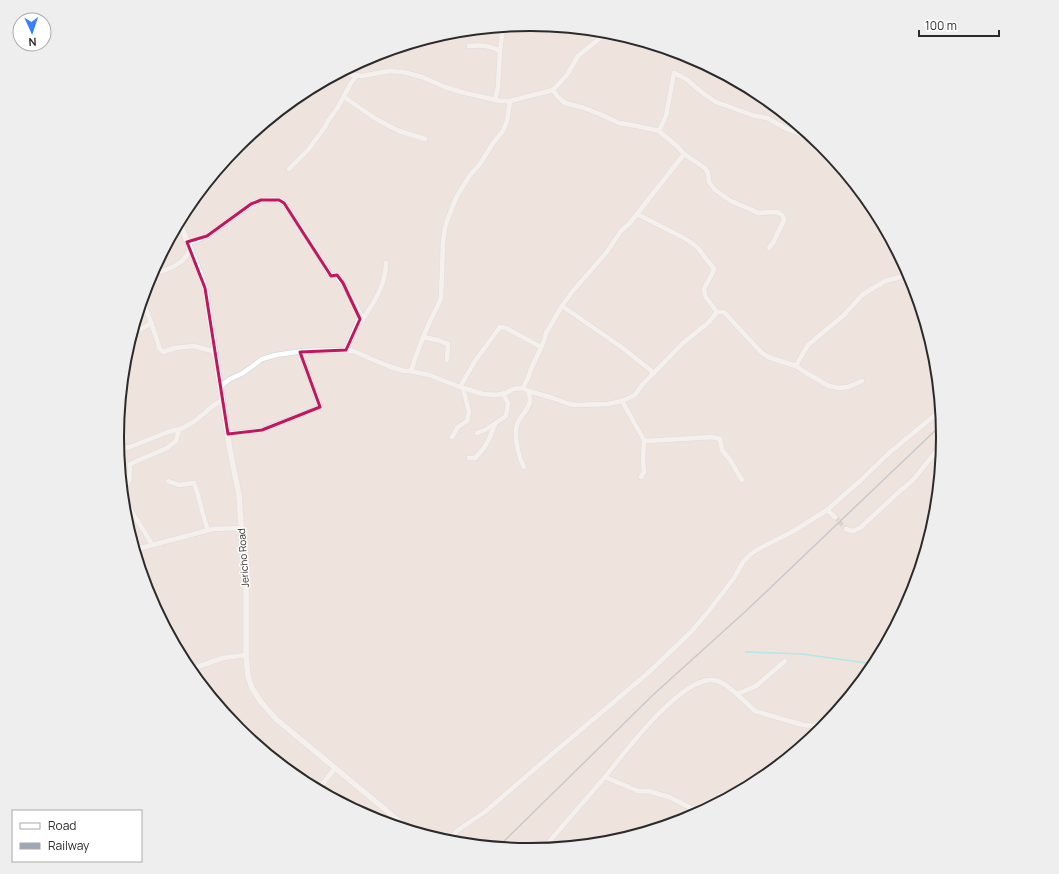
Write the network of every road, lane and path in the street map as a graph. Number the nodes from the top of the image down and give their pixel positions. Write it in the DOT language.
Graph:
graph roads {
  1 [pos="503,32"];
  2 [pos="601,38"];
  3 [pos="469,46"];
  4 [pos="500,51"];
  5 [pos="348,74"];
  6 [pos="357,76"];
  7 [pos="552,90"];
  8 [pos="344,96"];
  9 [pos="495,100"];
  10 [pos="510,101"];
  11 [pos="659,131"];
  12 [pos="799,133"];
  13 [pos="424,139"];
  14 [pos="684,154"];
  15 [pos="289,169"];
  16 [pos="637,214"];
  17 [pos="182,228"];
  18 [pos="187,242"];
  19 [pos="769,248"];
  20 [pos="191,250"];
  21 [pos="386,263"];
  22 [pos="158,273"];
  23 [pos="900,277"];
  24 [pos="562,306"];
  25 [pos="145,307"];
  26 [pos="717,312"];
  27 [pos="152,323"];
  28 [pos="355,330"];
  29 [pos="137,331"];
  30 [pos="423,337"];
  31 [pos="541,347"];
  32 [pos="346,350"];
  33 [pos="216,352"];
  34 [pos="303,352"];
  35 [pos="447,360"];
  36 [pos="796,366"];
  37 [pos="410,370"];
  38 [pos="654,373"];
  39 [pos="862,381"];
  40 [pos="221,386"];
  41 [pos="461,387"];
  42 [pos="523,388"];
  43 [pos="528,391"];
  44 [pos="503,394"];
  45 [pos="223,400"];
  46 [pos="622,402"];
  47 [pos="935,415"];
  48 [pos="495,424"];
  49 [pos="179,429"];
  50 [pos="477,433"];
  51 [pos="228,434"];
  52 [pos="452,437"];
  53 [pos="644,440"];
  54 [pos="124,448"];
  55 [pos="935,452"];
  56 [pos="469,458"];
  57 [pos="524,467"];
  58 [pos="641,477"];
  59 [pos="742,480"];
  60 [pos="168,481"];
  61 [pos="126,485"];
  62 [pos="130,507"];
  63 [pos="827,510"];
  64 [pos="835,517"];
  65 [pos="241,528"];
  66 [pos="846,529"];
  67 [pos="208,530"];
  68 [pos="152,545"];
  69 [pos="139,548"];
  70 [pos="246,655"];
  71 [pos="785,661"];
  72 [pos="195,668"];
  73 [pos="737,694"];
  74 [pos="815,726"];
  75 [pos="335,768"];
  76 [pos="605,777"];
  77 [pos="321,786"];
  78 [pos="692,809"];
  79 [pos="399,821"];
  80 [pos="453,835"];
  81 [pos="548,842"];
  1 -- 4 [label="street"];
  2 -- 7 [label="street"];
  3 -- 4 [label="street"];
  4 -- 9 [label="street"];
  5 -- 6 [label="street"];
  6 -- 8 [label="street"];
  6 -- 9 [label="street"];
  7 -- 10 [label="street"];
  7 -- 11 [label="street"];
  8 -- 13 [label="street"];
  8 -- 15 [label="street"];
  9 -- 10 [label="street"];
  10 -- 30 [label="street"];
  11 -- 12 [label="street"];
  11 -- 14 [label="street"];
  14 -- 16 [label="street"];
  14 -- 19 [label="street"];
  16 -- 24 [label="street"];
  16 -- 26 [label="street"];
  17 -- 18 [label="street, Jericho Road"];
  18 -- 20 [label="street, Jericho Road"];
  18 -- 28 [label="street"];
  20 -- 22 [label="street"];
  20 -- 33 [label="street, Jericho Road"];
  21 -- 28 [label="street"];
  23 -- 36 [label="street"];
  24 -- 31 [label="street"];
  24 -- 38 [label="street"];
  25 -- 27 [label="street"];
  26 -- 36 [label="street"];
  26 -- 38 [label="street"];
  27 -- 29 [label="street"];
  27 -- 33 [label="street"];
  28 -- 32 [label="street"];
  30 -- 35 [label="street"];
  30 -- 37 [label="street"];
  31 -- 41 [label="street"];
  31 -- 42 [label="street"];
  32 -- 34 [label="street"];
  32 -- 37 [label="street"];
  33 -- 40 [label="street, Jericho Road"];
  34 -- 40 [label="street"];
  34 -- 51 [label="street"];
  36 -- 39 [label="street"];
  37 -- 41 [label="street"];
  38 -- 46 [label="street"];
  40 -- 45 [label="street, Jericho Road"];
  41 -- 44 [label="street"];
  41 -- 52 [label="street"];
  42 -- 43 [label="street"];
  42 -- 44 [label="street"];
  43 -- 46 [label="street"];
  43 -- 57 [label="street"];
  44 -- 48 [label="street"];
  45 -- 49 [label="street"];
  45 -- 51 [label="street, Jericho Road"];
  46 -- 53 [label="street"];
  47 -- 63 [label="street"];
  48 -- 50 [label="street"];
  48 -- 56 [label="street"];
  49 -- 54 [label="street"];
  49 -- 61 [label="street"];
  51 -- 65 [label="street, Jericho Road"];
  53 -- 58 [label="street"];
  53 -- 59 [label="street"];
  55 -- 66 [label="street"];
  60 -- 67 [label="street"];
  62 -- 68 [label="street"];
  63 -- 64 [label="street"];
  63 -- 80 [label="street"];
  65 -- 67 [label="street"];
  65 -- 70 [label="street, Jericho Road"];
  67 -- 68 [label="street"];
  68 -- 69 [label="street"];
  70 -- 72 [label="street"];
  70 -- 75 [label="street, Jericho Road"];
  71 -- 73 [label="street"];
  73 -- 74 [label="street"];
  73 -- 76 [label="street"];
  75 -- 77 [label="street"];
  75 -- 79 [label="street, Jericho Road"];
  76 -- 78 [label="street"];
  76 -- 81 [label="street"];
}
